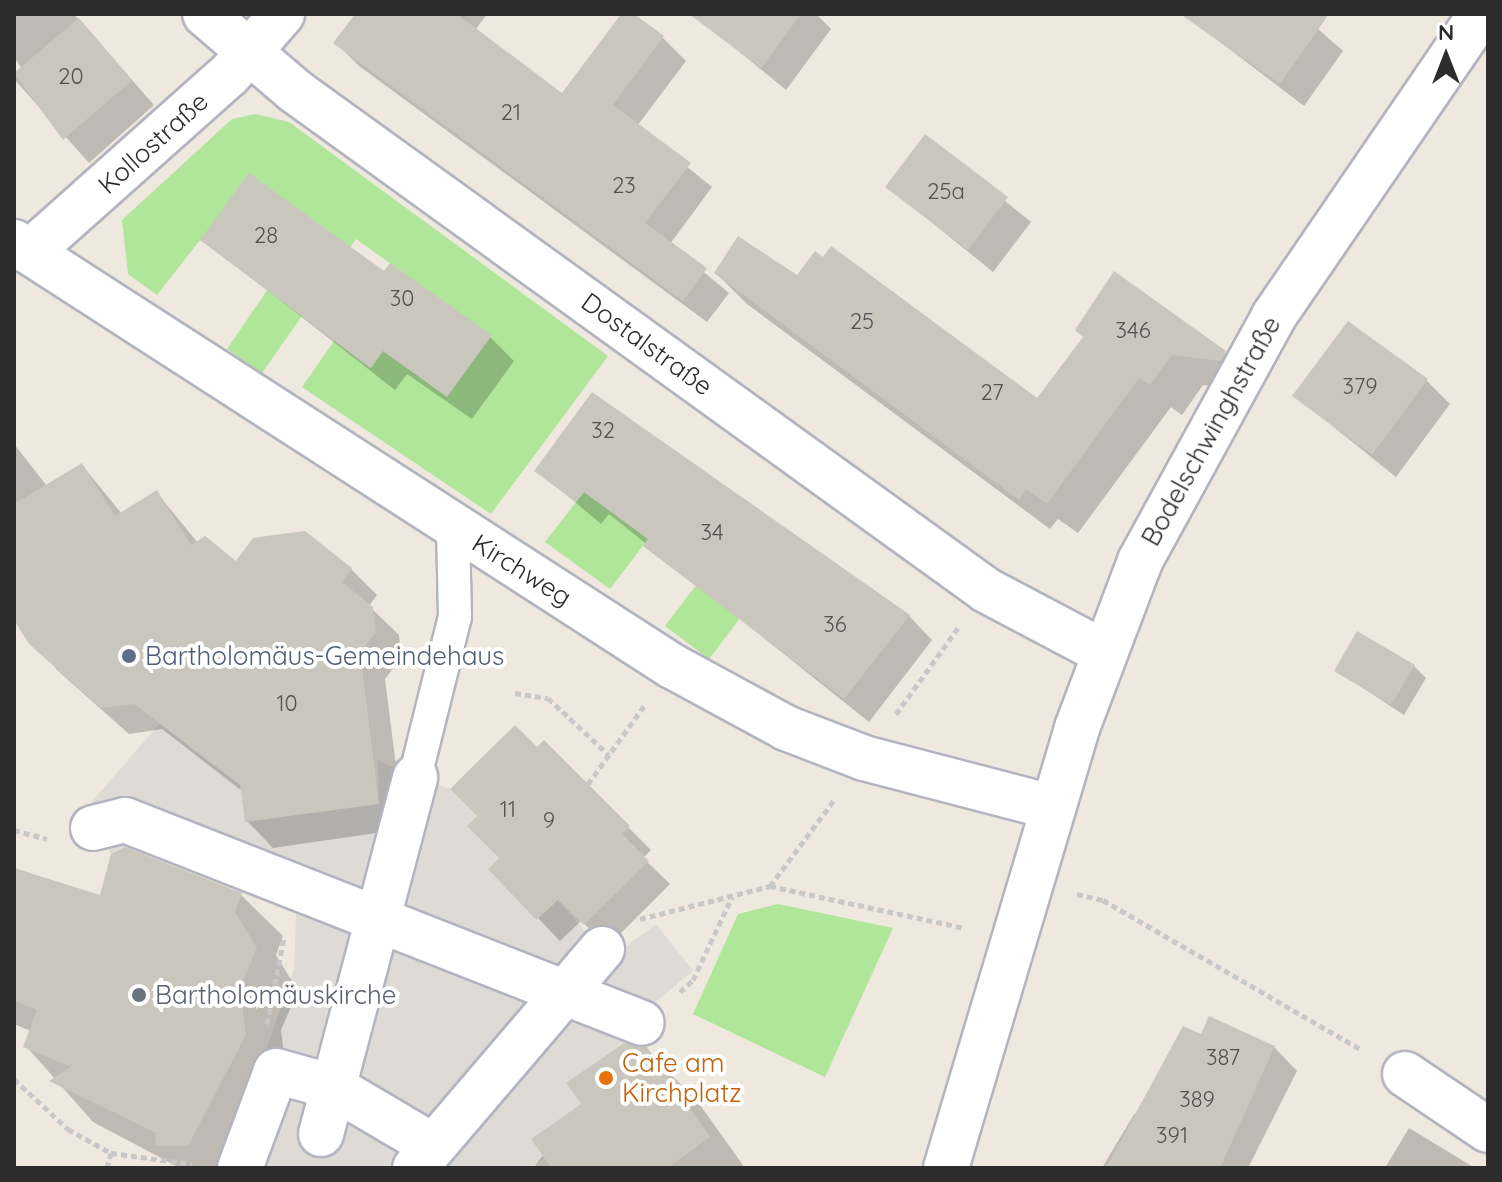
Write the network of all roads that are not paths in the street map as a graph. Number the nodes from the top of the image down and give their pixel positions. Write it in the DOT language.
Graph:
graph roads {
  1 [pos="205,14"];
  2 [pos="282,14"];
  3 [pos="1481,14"];
  4 [pos="247,56"];
  5 [pos="22,247"];
  6 [pos="453,526"];
  7 [pos="1103,652"];
  8 [pos="415,777"];
  9 [pos="1052,807"];
  10 [pos="93,828"];
  11 [pos="376,919"];
  12 [pos="602,949"];
  13 [pos="565,992"];
  14 [pos="642,1023"];
  15 [pos="1405,1074"];
  16 [pos="333,1087"];
  17 [pos="1488,1130"];
  18 [pos="316,1155"];
  19 [pos="424,1157"];
  20 [pos="220,1166"];
  21 [pos="946,1168"];
  1 -- 4 [label="street, Dostalstraße"];
  2 -- 4 [label="street, Kollostraße"];
  3 -- 7 [label="street, Bodelschwinghstraße"];
  4 -- 5 [label="street, Kollostraße"];
  4 -- 7 [label="street, Dostalstraße"];
  5 -- 6 [label="street, Kirchweg"];
  6 -- 8 [label="lane"];
  6 -- 9 [label="street, Kirchweg"];
  7 -- 9 [label="street, Bodelschwinghstraße"];
  8 -- 11 [label="street"];
  9 -- 21 [label="street, Bodelschwinghstraße"];
  10 -- 11 [label="street"];
  11 -- 13 [label="street"];
  11 -- 16 [label="street"];
  12 -- 13 [label="street"];
  13 -- 14 [label="street"];
  13 -- 19 [label="street"];
  15 -- 17 [label="street"];
  16 -- 18 [label="street"];
  16 -- 19 [label="street"];
  16 -- 20 [label="street"];
}
